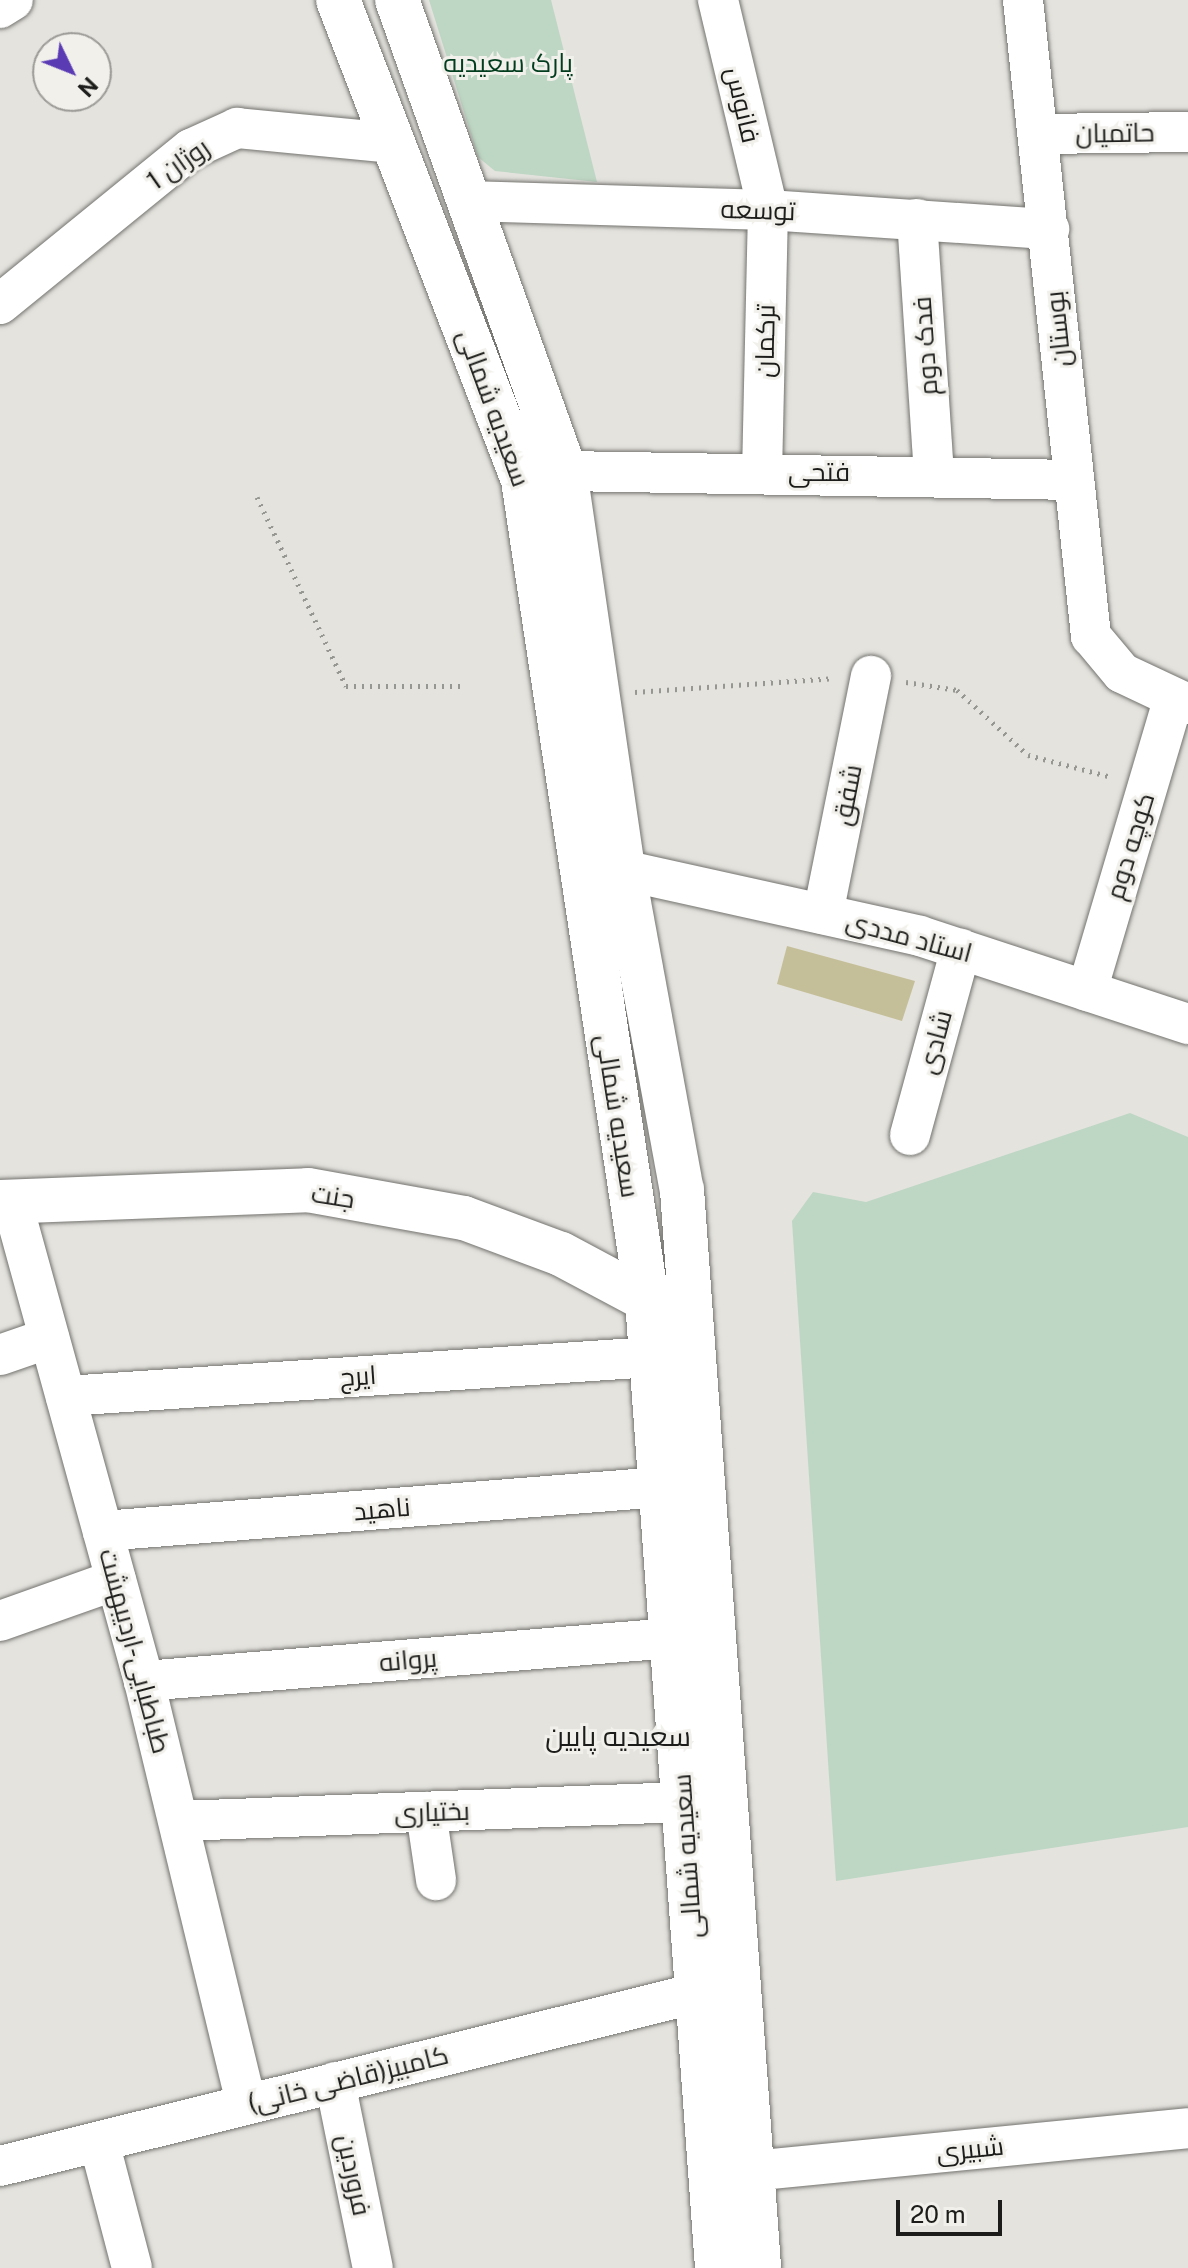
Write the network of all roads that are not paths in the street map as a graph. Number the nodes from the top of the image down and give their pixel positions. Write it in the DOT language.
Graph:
graph roads {
  1 [pos="13,0"];
  2 [pos="338,0"];
  3 [pos="397,0"];
  4 [pos="718,0"];
  5 [pos="1023,0"];
  6 [pos="0,8"];
  7 [pos="1188,132"];
  8 [pos="1042,134"];
  9 [pos="394,143"];
  10 [pos="467,201"];
  11 [pos="768,210"];
  12 [pos="917,219"];
  13 [pos="1049,229"];
  14 [pos="0,304"];
  15 [pos="565,471"];
  16 [pos="762,472"];
  17 [pos="934,473"];
  18 [pos="1073,480"];
  19 [pos="871,676"];
  20 [pos="1180,703"];
  21 [pos="602,874"];
  22 [pos="823,914"];
  23 [pos="961,949"];
  24 [pos="1087,991"];
  25 [pos="1188,1024"];
  26 [pos="910,1135"];
  27 [pos="6,1202"];
  28 [pos="647,1300"];
  29 [pos="49,1338"];
  30 [pos="0,1355"];
  31 [pos="651,1357"];
  32 [pos="66,1396"];
  33 [pos="661,1487"];
  34 [pos="103,1531"];
  35 [pos="116,1580"];
  36 [pos="0,1621"];
  37 [pos="671,1638"];
  38 [pos="144,1681"];
  39 [pos="683,1802"];
  40 [pos="426,1812"];
  41 [pos="180,1821"];
  42 [pos="436,1880"];
  43 [pos="697,1993"];
  44 [pos="335,2082"];
  45 [pos="246,2104"];
  46 [pos="1188,2128"];
  47 [pos="99,2142"];
  48 [pos="0,2166"];
  49 [pos="752,2171"];
  50 [pos="132,2268"];
  51 [pos="373,2268"];
  52 [pos="717,2268"];
  53 [pos="759,2268"];
  1 -- 6 [label="street"];
  2 -- 9 [label="main road, سعیدیه شمالی"];
  3 -- 10 [label="main road, سعیدیه شمالی"];
  4 -- 11 [label="street, فانوس"];
  5 -- 8 [label="street, بوستان"];
  7 -- 8 [label="street, حاتمیان"];
  8 -- 13 [label="street, بوستان"];
  9 -- 14 [label="street, روژان 1"];
  9 -- 21 [label="main road, سعیدیه شمالی"];
  10 -- 11 [label="street, توسعه"];
  10 -- 15 [label="main road, سعیدیه شمالی"];
  11 -- 12 [label="street, توسعه"];
  11 -- 16 [label="street, ترکمان"];
  12 -- 13 [label="street, توسعه"];
  12 -- 17 [label="street, فدک دوم"];
  13 -- 18 [label="street, بوستان"];
  15 -- 16 [label="street, فتحی"];
  15 -- 21 [label="main road, سعیدیه شمالی"];
  16 -- 17 [label="street, فتحی"];
  17 -- 18 [label="street, فتحی"];
  18 -- 20 [label="street, بوستان"];
  19 -- 22 [label="street, شفق"];
  20 -- 24 [label="street, کوچه دوم"];
  21 -- 22 [label="street, استاد مددی"];
  21 -- 28 [label="main road, سعیدیه شمالی"];
  21 -- 49 [label="main road, سعیدیه شمالی"];
  22 -- 23 [label="street, استاد مددی"];
  23 -- 24 [label="street, استاد مددی"];
  23 -- 26 [label="street, شادی"];
  24 -- 25 [label="street, استاد مددی"];
  27 -- 28 [label="main road, جنت"];
  27 -- 29 [label="street, طباطبایی-اردیبهشت"];
  28 -- 31 [label="main road, سعیدیه شمالی"];
  29 -- 30 [label="street"];
  29 -- 32 [label="street, طباطبایی-اردیبهشت"];
  31 -- 32 [label="street, ایرج"];
  31 -- 33 [label="main road, سعیدیه شمالی"];
  32 -- 34 [label="street, طباطبایی-اردیبهشت"];
  33 -- 34 [label="street, ناهید"];
  33 -- 37 [label="main road, سعیدیه شمالی"];
  34 -- 35 [label="street, طباطبایی-اردیبهشت"];
  35 -- 36 [label="street"];
  35 -- 38 [label="street, طباطبایی-اردیبهشت"];
  37 -- 38 [label="street, پروانه"];
  37 -- 39 [label="main road, سعیدیه شمالی"];
  38 -- 41 [label="street, طباطبایی-اردیبهشت"];
  39 -- 40 [label="street, بختیاری"];
  39 -- 43 [label="main road, سعیدیه شمالی"];
  40 -- 41 [label="street, بختیاری"];
  40 -- 42 [label="street"];
  41 -- 45 [label="street, طباطبایی-اردیبهشت"];
  43 -- 44 [label="street, کامبیز(قاضی خانی)"];
  43 -- 52 [label="main road, سعیدیه شمالی"];
  44 -- 45 [label="street, کامبیز(قاضی خانی)"];
  44 -- 51 [label="street, فروردین"];
  45 -- 47 [label="street, کامبیز(قاضی خانی)"];
  46 -- 49 [label="street, شبیری"];
  47 -- 48 [label="street, کامبیز(قاضی خانی)"];
  47 -- 50 [label="street"];
  49 -- 53 [label="main road, سعیدیه شمالی"];
}
